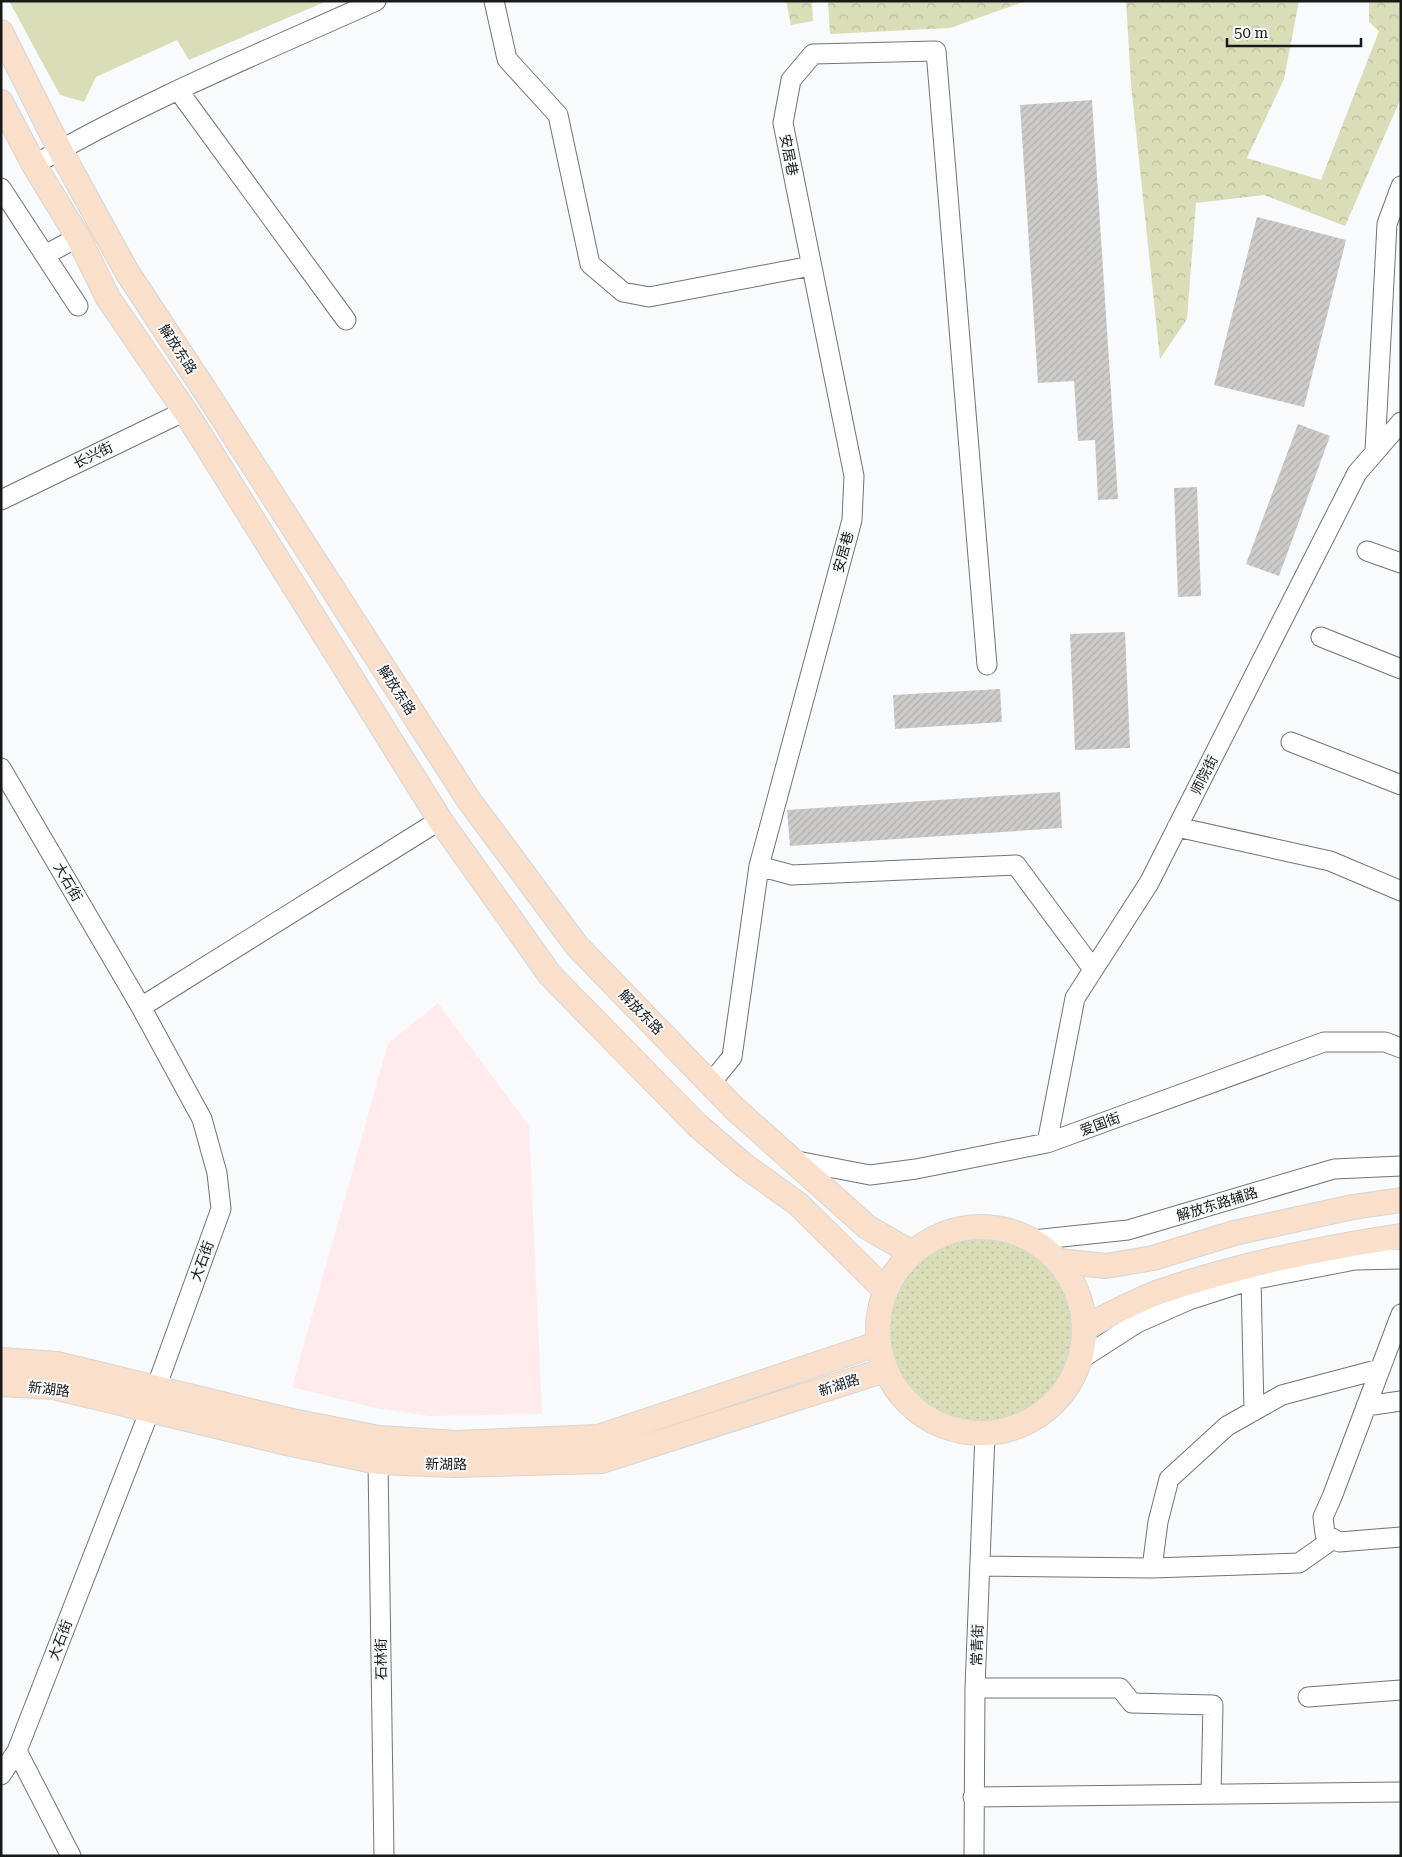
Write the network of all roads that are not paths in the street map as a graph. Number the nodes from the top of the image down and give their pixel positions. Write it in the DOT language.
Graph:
graph roads {
  1 [pos="376,1"];
  2 [pos="494,1"];
  3 [pos="1,32"];
  4 [pos="178,90"];
  5 [pos="1,102"];
  6 [pos="60,150"];
  7 [pos="34,165"];
  8 [pos="1401,186"];
  9 [pos="1,188"];
  10 [pos="78,237"];
  11 [pos="45,255"];
  12 [pos="812,266"];
  13 [pos="78,306"];
  14 [pos="346,320"];
  15 [pos="185,410"];
  16 [pos="1401,422"];
  17 [pos="1375,452"];
  18 [pos="1,500"];
  19 [pos="1367,550"];
  20 [pos="1401,563"];
  21 [pos="1321,637"];
  22 [pos="988,665"];
  23 [pos="1401,670"];
  24 [pos="1290,742"];
  25 [pos="1,768"];
  26 [pos="1401,785"];
  27 [pos="440,820"];
  28 [pos="1178,827"];
  29 [pos="759,866"];
  30 [pos="1401,891"];
  31 [pos="1093,969"];
  32 [pos="140,1007"];
  33 [pos="1401,1048"];
  34 [pos="710,1084"];
  35 [pos="1047,1143"];
  36 [pos="792,1160"];
  37 [pos="1401,1166"];
  38 [pos="1401,1200"];
  39 [pos="1401,1236"];
  40 [pos="1033,1240"];
  41 [pos="912,1252"];
  42 [pos="1401,1259"];
  43 [pos="1059,1261"];
  44 [pos="1251,1280"];
  45 [pos="885,1290"];
  46 [pos="1401,1314"];
  47 [pos="1086,1327"];
  48 [pos="878,1344"];
  49 [pos="1081,1359"];
  50 [pos="1,1360"];
  51 [pos="1380,1369"];
  52 [pos="885,1370"];
  53 [pos="1,1384"];
  54 [pos="156,1388"];
  55 [pos="1401,1401"];
  56 [pos="1366,1406"];
  57 [pos="150,1410"];
  58 [pos="1254,1410"];
  59 [pos="985,1434"];
  60 [pos="378,1462"];
  61 [pos="1401,1537"];
  62 [pos="1333,1539"];
  63 [pos="980,1566"];
  64 [pos="1152,1568"];
  65 [pos="975,1688"];
  66 [pos="1401,1690"];
  67 [pos="1308,1697"];
  68 [pos="17,1751"];
  69 [pos="1,1775"];
  70 [pos="1401,1792"];
  71 [pos="1211,1794"];
  72 [pos="973,1797"];
  73 [pos="71,1856"];
  74 [pos="384,1856"];
  75 [pos="974,1856"];
  1 -- 4 [label="street"];
  2 -- 12 [label="street"];
  3 -- 6 [label="main road, 解放东路"];
  4 -- 6 [label="street"];
  4 -- 14 [label="street"];
  5 -- 7 [label="main road, 解放东路"];
  6 -- 7 [label="street"];
  6 -- 34 [label="main road, 解放东路"];
  7 -- 10 [label="main road, 解放东路"];
  8 -- 17 [label="street"];
  9 -- 11 [label="street"];
  10 -- 11 [label="street"];
  10 -- 15 [label="main road, 解放东路"];
  11 -- 13 [label="street"];
  12 -- 22 [label="street, 安居巷"];
  12 -- 29 [label="street, 安居巷"];
  15 -- 18 [label="street, 长兴街"];
  15 -- 27 [label="main road, 解放东路"];
  16 -- 17 [label="street, 师院街"];
  17 -- 28 [label="street, 师院街"];
  19 -- 20 [label="street"];
  21 -- 23 [label="street"];
  24 -- 26 [label="street"];
  25 -- 32 [label="street, 大石街"];
  27 -- 32 [label="street"];
  27 -- 45 [label="main road, 解放东路"];
  28 -- 30 [label="street"];
  28 -- 31 [label="street, 师院街"];
  29 -- 31 [label="street"];
  29 -- 34 [label="street, 安居巷"];
  31 -- 35 [label="street, 师院街"];
  32 -- 54 [label="street, 大石街"];
  33 -- 35 [label="street, 爱国街"];
  34 -- 36 [label="main road, 解放东路"];
  35 -- 36 [label="street, 爱国街"];
  36 -- 41 [label="main road, 解放东路"];
  37 -- 40 [label="street, 解放东路辅路"];
  38 -- 43 [label="main road"];
  39 -- 47 [label="main road"];
  40 -- 41 [label="main road"];
  40 -- 43 [label="main road"];
  41 -- 45 [label="main road"];
  42 -- 44 [label="street"];
  43 -- 47 [label="main road"];
  44 -- 49 [label="street"];
  44 -- 58 [label="street"];
  45 -- 48 [label="main road"];
  46 -- 51 [label="street"];
  47 -- 49 [label="main road"];
  48 -- 52 [label="main road"];
  48 -- 54 [label="main road, 新湖路"];
  49 -- 59 [label="main road"];
  50 -- 54 [label="main road, 新湖路"];
  51 -- 56 [label="street"];
  51 -- 58 [label="street"];
  52 -- 59 [label="main road"];
  52 -- 60 [label="main road, 新湖路"];
  53 -- 57 [label="main road, 新湖路"];
  54 -- 57 [label="street, 大石街"];
  55 -- 56 [label="street"];
  56 -- 62 [label="street"];
  57 -- 60 [label="main road, 新湖路"];
  57 -- 68 [label="street, 大石街"];
  58 -- 64 [label="street"];
  59 -- 63 [label="street, 常青街"];
  60 -- 74 [label="street, 石林街"];
  61 -- 62 [label="street"];
  62 -- 64 [label="street"];
  63 -- 64 [label="street"];
  63 -- 65 [label="street, 常青街"];
  65 -- 71 [label="street"];
  65 -- 72 [label="street, 常青街"];
  66 -- 67 [label="street"];
  68 -- 69 [label="street, 大石街"];
  68 -- 73 [label="street"];
  70 -- 71 [label="street"];
  71 -- 72 [label="street"];
  72 -- 75 [label="street, 常青街"];
}
